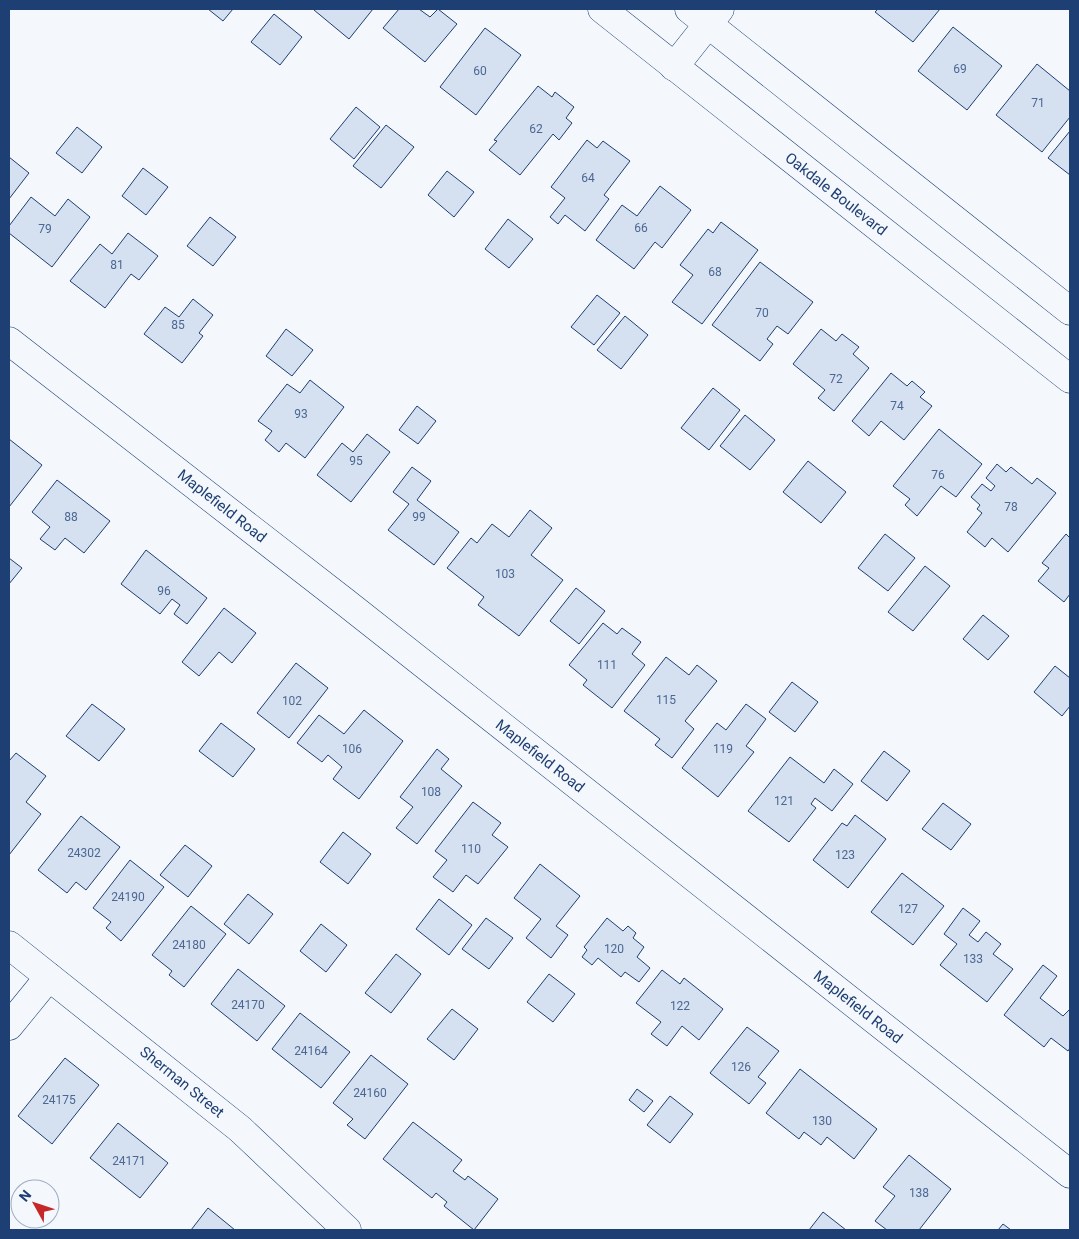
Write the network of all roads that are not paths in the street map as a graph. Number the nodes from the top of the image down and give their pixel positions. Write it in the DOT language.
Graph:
graph roads {
  1 [pos="602,9"];
  2 [pos="706,14"];
  3 [pos="674,67"];
  4 [pos="1070,311"];
  5 [pos="9,341"];
  6 [pos="1070,378"];
  7 [pos="9,945"];
  8 [pos="49,976"];
  9 [pos="9,1026"];
  10 [pos="1070,1174"];
  11 [pos="347,1230"];
  1 -- 3 [label="street, Oakdale Boulevard"];
  2 -- 3 [label="street"];
  2 -- 4 [label="street"];
  3 -- 6 [label="street, Oakdale Boulevard"];
  5 -- 10 [label="street, Maplefield Road"];
  7 -- 8 [label="street, Sherman Street"];
  8 -- 9 [label="street"];
  8 -- 11 [label="street, Sherman Street"];
}
